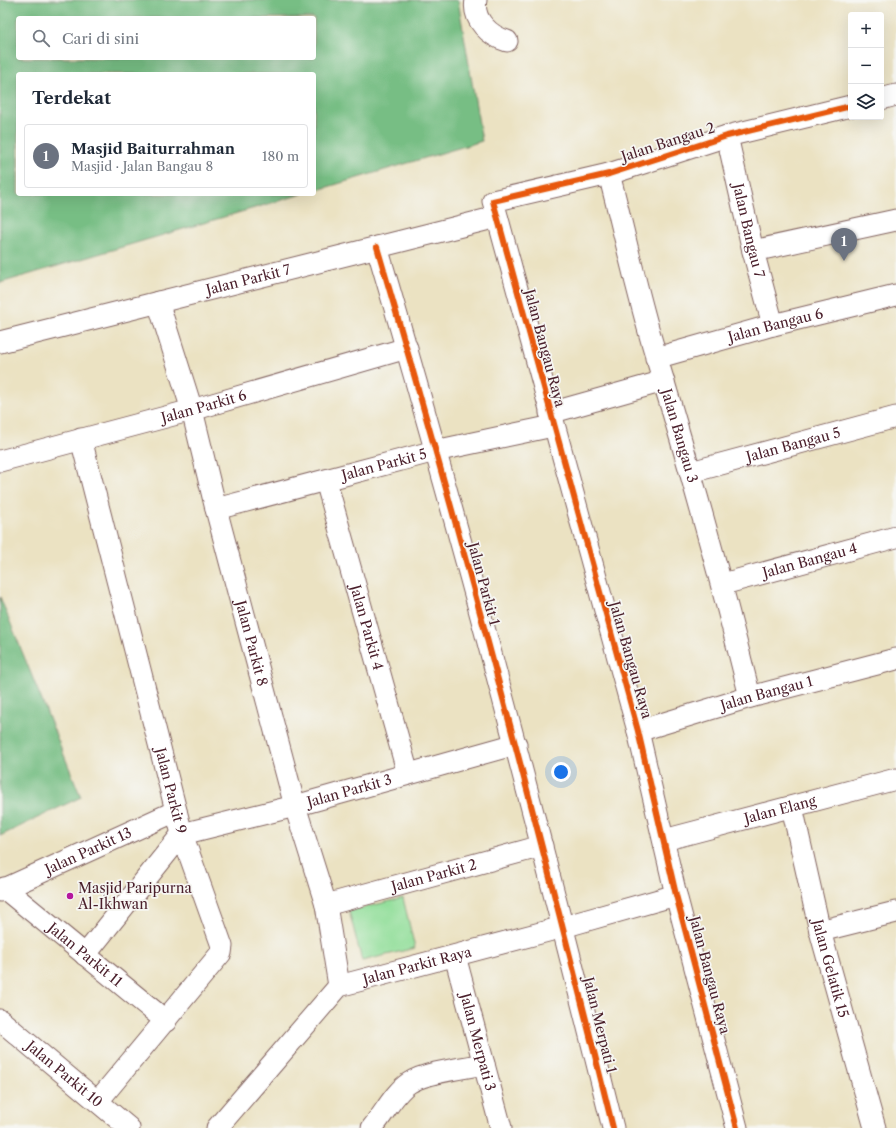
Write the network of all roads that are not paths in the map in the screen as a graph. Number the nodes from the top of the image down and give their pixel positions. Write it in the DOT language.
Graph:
graph roads {
  1 [pos="476,0"];
  2 [pos="507,42"];
  3 [pos="896,95"];
  4 [pos="884,98"];
  5 [pos="848,107"];
  6 [pos="727,136"];
  7 [pos="609,174"];
  8 [pos="495,209"];
  9 [pos="896,220"];
  10 [pos="377,248"];
  11 [pos="753,251"];
  12 [pos="896,296"];
  13 [pos="158,302"];
  14 [pos="773,325"];
  15 [pos="0,342"];
  16 [pos="407,348"];
  17 [pos="656,358"];
  18 [pos="664,381"];
  19 [pos="192,410"];
  20 [pos="896,417"];
  21 [pos="552,419"];
  22 [pos="81,439"];
  23 [pos="435,451"];
  24 [pos="0,461"];
  25 [pos="691,472"];
  26 [pos="326,481"];
  27 [pos="216,509"];
  28 [pos="896,536"];
  29 [pos="723,584"];
  30 [pos="896,659"];
  31 [pos="750,697"];
  32 [pos="638,731"];
  33 [pos="516,744"];
  34 [pos="408,774"];
  35 [pos="896,779"];
  36 [pos="295,806"];
  37 [pos="792,807"];
  38 [pos="176,811"];
  39 [pos="182,834"];
  40 [pos="664,840"];
  41 [pos="542,846"];
  42 [pos="2,889"];
  43 [pos="676,895"];
  44 [pos="326,905"];
  45 [pos="896,912"];
  46 [pos="563,927"];
  47 [pos="820,931"];
  48 [pos="85,955"];
  49 [pos="455,956"];
  50 [pos="339,986"];
  51 [pos="0,1020"];
  52 [pos="166,1021"];
  53 [pos="484,1064"];
  54 [pos="98,1101"];
  55 [pos="129,1128"];
  56 [pos="217,1128"];
  57 [pos="372,1128"];
  58 [pos="500,1128"];
  59 [pos="613,1128"];
  60 [pos="737,1128"];
  61 [pos="875,1128"];
  1 -- 2 [label="street"];
  3 -- 4 [label="street"];
  5 -- 6 [label="street, Jalan Bangau 2"];
  6 -- 7 [label="street, Jalan Bangau 2"];
  6 -- 11 [label="street, Jalan Bangau 7"];
  7 -- 8 [label="street, Jalan Bangau 2"];
  7 -- 17 [label="street, Jalan Bangau 3"];
  8 -- 10 [label="street, Jalan Parkit 7"];
  8 -- 21 [label="street, Jalan Bangau Raya"];
  9 -- 11 [label="street"];
  10 -- 13 [label="street, Jalan Parkit 7"];
  10 -- 16 [label="street, Jalan Parkit 1"];
  11 -- 14 [label="street, Jalan Bangau 7"];
  12 -- 14 [label="street, Jalan Bangau 6"];
  13 -- 15 [label="street, Jalan Parkit 7"];
  13 -- 19 [label="street, Jalan Parkit 8"];
  14 -- 17 [label="street, Jalan Bangau 6"];
  16 -- 19 [label="street, Jalan Parkit 6"];
  16 -- 23 [label="street, Jalan Parkit 1"];
  17 -- 18 [label="street, Jalan Bangau 3"];
  18 -- 21 [label="street"];
  18 -- 25 [label="street, Jalan Bangau 3"];
  19 -- 22 [label="street, Jalan Parkit 6"];
  19 -- 27 [label="street, Jalan Parkit 8"];
  20 -- 25 [label="street, Jalan Bangau 5"];
  21 -- 23 [label="street, Jalan Parkit 5"];
  21 -- 32 [label="street, Jalan Bangau Raya"];
  22 -- 24 [label="street, Jalan Parkit 6"];
  22 -- 38 [label="street, Jalan Parkit 9"];
  23 -- 26 [label="street, Jalan Parkit 5"];
  23 -- 33 [label="street, Jalan Parkit 1"];
  25 -- 29 [label="street, Jalan Bangau 3"];
  26 -- 27 [label="street, Jalan Parkit 5"];
  26 -- 34 [label="street, Jalan Parkit 4"];
  27 -- 36 [label="street, Jalan Parkit 8"];
  28 -- 29 [label="street, Jalan Bangau 4"];
  29 -- 31 [label="street, Jalan Bangau 3"];
  30 -- 31 [label="street, Jalan Bangau 1"];
  31 -- 32 [label="street, Jalan Bangau 1"];
  32 -- 40 [label="street, Jalan Bangau Raya"];
  33 -- 34 [label="street, Jalan Parkit 3"];
  33 -- 41 [label="street, Jalan Parkit 1"];
  34 -- 36 [label="street, Jalan Parkit 3"];
  35 -- 37 [label="street, Jalan Elang"];
  36 -- 39 [label="street, Jalan Parkit 3"];
  36 -- 44 [label="street, Jalan Parkit 8"];
  37 -- 40 [label="street, Jalan Elang"];
  37 -- 47 [label="street, Jalan Gelatik 15"];
  38 -- 39 [label="street, Jalan Parkit 9"];
  38 -- 42 [label="street, Jalan Parkit 13"];
  39 -- 48 [label="street"];
  39 -- 52 [label="street, Jalan Parkit 9"];
  40 -- 43 [label="street, Jalan Bangau Raya"];
  41 -- 44 [label="street, Jalan Parkit 2"];
  41 -- 46 [label="street, Jalan Parkit 1"];
  42 -- 48 [label="street, Jalan Parkit 11"];
  43 -- 46 [label="street, Jalan Parkit Raya"];
  43 -- 60 [label="street, Jalan Bangau Raya"];
  44 -- 50 [label="street, Jalan Parkit 8"];
  45 -- 47 [label="street"];
  46 -- 49 [label="street, Jalan Parkit Raya"];
  46 -- 59 [label="street, Jalan Merpati 1"];
  47 -- 61 [label="street, Jalan Gelatik 15"];
  48 -- 52 [label="street, Jalan Parkit 11"];
  49 -- 50 [label="street, Jalan Parkit Raya"];
  49 -- 53 [label="street, Jalan Merpati 3"];
  50 -- 56 [label="street"];
  51 -- 54 [label="street, Jalan Parkit 10"];
  52 -- 54 [label="street, Jalan Parkit 9"];
  53 -- 57 [label="street"];
  53 -- 58 [label="street, Jalan Merpati 3"];
  54 -- 55 [label="street, Jalan Parkit 10"];
}
